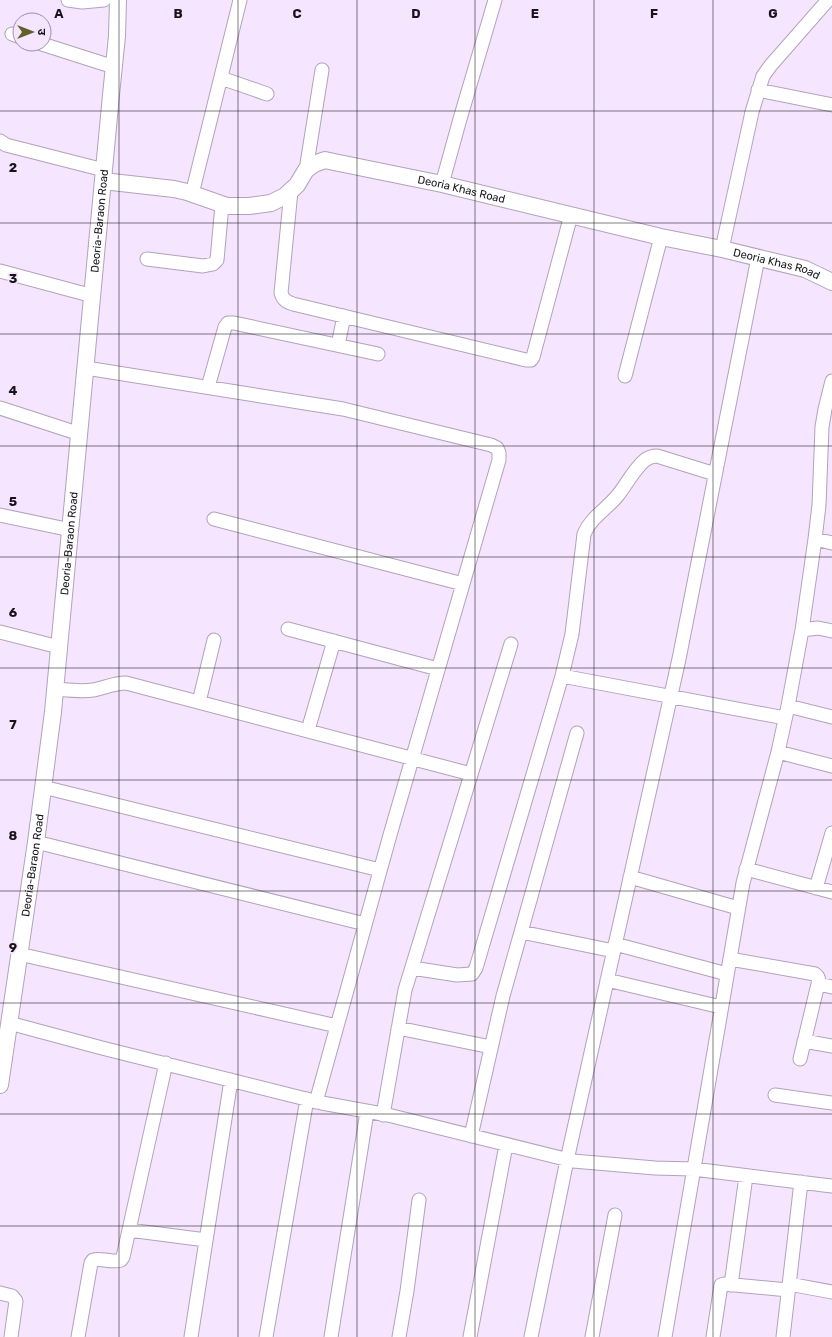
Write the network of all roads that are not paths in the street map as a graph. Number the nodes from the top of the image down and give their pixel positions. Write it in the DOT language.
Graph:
graph roads {
  1 [pos="68,0"];
  2 [pos="104,0"];
  3 [pos="118,0"];
  4 [pos="240,0"];
  5 [pos="495,0"];
  6 [pos="828,0"];
  7 [pos="52,47"];
  8 [pos="114,67"];
  9 [pos="322,70"];
  10 [pos="221,78"];
  11 [pos="758,90"];
  12 [pos="267,94"];
  13 [pos="832,105"];
  14 [pos="0,142"];
  15 [pos="306,170"];
  16 [pos="104,175"];
  17 [pos="442,184"];
  18 [pos="291,191"];
  19 [pos="192,194"];
  20 [pos="222,205"];
  21 [pos="571,215"];
  22 [pos="661,237"];
  23 [pos="722,249"];
  24 [pos="758,258"];
  25 [pos="147,259"];
  26 [pos="0,271"];
  27 [pos="832,282"];
  28 [pos="93,296"];
  29 [pos="344,316"];
  30 [pos="338,346"];
  31 [pos="378,354"];
  32 [pos="86,368"];
  33 [pos="625,376"];
  34 [pos="832,381"];
  35 [pos="208,387"];
  36 [pos="0,408"];
  37 [pos="80,434"];
  38 [pos="715,474"];
  39 [pos="0,515"];
  40 [pos="214,519"];
  41 [pos="71,530"];
  42 [pos="815,539"];
  43 [pos="832,543"];
  44 [pos="463,584"];
  45 [pos="288,629"];
  46 [pos="802,630"];
  47 [pos="832,631"];
  48 [pos="0,632"];
  49 [pos="214,640"];
  50 [pos="334,641"];
  51 [pos="511,644"];
  52 [pos="59,647"];
  53 [pos="438,669"];
  54 [pos="562,676"];
  55 [pos="55,689"];
  56 [pos="670,697"];
  57 [pos="199,702"];
  58 [pos="787,712"];
  59 [pos="832,717"];
  60 [pos="308,730"];
  61 [pos="577,733"];
  62 [pos="778,752"];
  63 [pos="412,757"];
  64 [pos="832,766"];
  65 [pos="471,774"];
  66 [pos="43,787"];
  67 [pos="832,833"];
  68 [pos="36,842"];
  69 [pos="746,869"];
  70 [pos="380,870"];
  71 [pos="630,878"];
  72 [pos="816,888"];
  73 [pos="832,892"];
  74 [pos="738,908"];
  75 [pos="365,924"];
  76 [pos="521,932"];
  77 [pos="614,947"];
  78 [pos="19,954"];
  79 [pos="730,959"];
  80 [pos="412,968"];
  81 [pos="727,974"];
  82 [pos="607,980"];
  83 [pos="818,984"];
  84 [pos="832,987"];
  85 [pos="721,1007"];
  86 [pos="9,1023"];
  87 [pos="337,1026"];
  88 [pos="398,1028"];
  89 [pos="804,1041"];
  90 [pos="832,1046"];
  91 [pos="491,1047"];
  92 [pos="800,1059"];
  93 [pos="166,1063"];
  94 [pos="231,1080"];
  95 [pos="0,1085"];
  96 [pos="775,1095"];
  97 [pos="311,1100"];
  98 [pos="832,1103"];
  99 [pos="368,1112"];
  100 [pos="383,1115"];
  101 [pos="471,1136"];
  102 [pos="506,1145"];
  103 [pos="568,1160"];
  104 [pos="693,1169"];
  105 [pos="746,1176"];
  106 [pos="801,1182"];
  107 [pos="832,1186"];
  108 [pos="419,1200"];
  109 [pos="615,1215"];
  110 [pos="129,1230"];
  111 [pos="206,1240"];
  112 [pos="731,1285"];
  113 [pos="789,1287"];
  114 [pos="832,1292"];
  115 [pos="0,1293"];
  116 [pos="10,1337"];
  117 [pos="78,1337"];
  118 [pos="191,1337"];
  119 [pos="266,1337"];
  120 [pos="331,1337"];
  121 [pos="399,1337"];
  122 [pos="470,1337"];
  123 [pos="531,1337"];
  124 [pos="592,1337"];
  125 [pos="665,1337"];
  126 [pos="713,1337"];
  127 [pos="783,1337"];
  1 -- 2 [label="street"];
  3 -- 8 [label="street, Deoria-Baraon Road"];
  4 -- 10 [label="street"];
  5 -- 17 [label="street"];
  6 -- 11 [label="street"];
  7 -- 8 [label="street"];
  8 -- 16 [label="street, Deoria-Baraon Road"];
  9 -- 15 [label="street"];
  10 -- 12 [label="street"];
  10 -- 19 [label="street"];
  11 -- 13 [label="street"];
  11 -- 23 [label="street"];
  14 -- 16 [label="street"];
  15 -- 17 [label="street, Deoria Khas Road"];
  15 -- 18 [label="street, Deoria Khas Road"];
  16 -- 19 [label="street, Deoria Khas Road"];
  16 -- 28 [label="street, Deoria-Baraon Road"];
  17 -- 21 [label="street, Deoria Khas Road"];
  18 -- 20 [label="street, Deoria Khas Road"];
  18 -- 29 [label="street"];
  19 -- 20 [label="street, Deoria Khas Road"];
  20 -- 25 [label="street"];
  21 -- 22 [label="street, Deoria Khas Road"];
  21 -- 29 [label="street"];
  22 -- 23 [label="street, Deoria Khas Road"];
  22 -- 33 [label="street"];
  23 -- 24 [label="street, Deoria Khas Road"];
  24 -- 27 [label="street, Deoria Khas Road"];
  24 -- 38 [label="street"];
  26 -- 28 [label="street"];
  28 -- 32 [label="street, Deoria-Baraon Road"];
  29 -- 30 [label="street"];
  30 -- 31 [label="street"];
  30 -- 35 [label="street"];
  32 -- 35 [label="street"];
  32 -- 37 [label="street, Deoria-Baraon Road"];
  34 -- 42 [label="street"];
  35 -- 44 [label="street"];
  36 -- 37 [label="street"];
  37 -- 41 [label="street, Deoria-Baraon Road"];
  38 -- 54 [label="street"];
  38 -- 56 [label="street"];
  39 -- 41 [label="street"];
  40 -- 44 [label="street"];
  41 -- 52 [label="street, Deoria-Baraon Road"];
  42 -- 43 [label="street"];
  42 -- 46 [label="street"];
  44 -- 53 [label="street"];
  45 -- 50 [label="street"];
  46 -- 47 [label="street"];
  46 -- 58 [label="street"];
  48 -- 52 [label="street"];
  49 -- 57 [label="street"];
  50 -- 53 [label="street"];
  50 -- 60 [label="street"];
  51 -- 65 [label="street"];
  52 -- 55 [label="street, Deoria-Baraon Road"];
  53 -- 63 [label="street"];
  54 -- 56 [label="street"];
  54 -- 80 [label="street"];
  55 -- 57 [label="street"];
  55 -- 66 [label="street, Deoria-Baraon Road"];
  56 -- 58 [label="street"];
  56 -- 71 [label="street"];
  57 -- 60 [label="street"];
  58 -- 59 [label="street"];
  58 -- 62 [label="street"];
  60 -- 63 [label="street"];
  61 -- 76 [label="street"];
  62 -- 64 [label="street"];
  62 -- 69 [label="street"];
  63 -- 65 [label="street"];
  63 -- 70 [label="street"];
  65 -- 80 [label="street"];
  66 -- 68 [label="street, Deoria-Baraon Road"];
  66 -- 70 [label="street"];
  67 -- 72 [label="street"];
  68 -- 75 [label="street"];
  68 -- 78 [label="street, Deoria-Baraon Road"];
  69 -- 72 [label="street"];
  69 -- 74 [label="street"];
  70 -- 75 [label="street"];
  71 -- 74 [label="street"];
  71 -- 77 [label="street"];
  72 -- 73 [label="street"];
  74 -- 79 [label="street"];
  75 -- 87 [label="street"];
  76 -- 77 [label="street"];
  76 -- 91 [label="street"];
  77 -- 81 [label="street"];
  77 -- 82 [label="street"];
  78 -- 86 [label="street, Deoria-Baraon Road"];
  78 -- 87 [label="street"];
  79 -- 81 [label="street"];
  79 -- 83 [label="street"];
  80 -- 88 [label="street"];
  81 -- 85 [label="street"];
  82 -- 85 [label="street"];
  82 -- 103 [label="street"];
  83 -- 84 [label="street"];
  83 -- 89 [label="street"];
  85 -- 104 [label="street"];
  86 -- 93 [label="street"];
  86 -- 95 [label="street, Deoria-Baraon Road"];
  87 -- 97 [label="street"];
  88 -- 91 [label="street"];
  88 -- 100 [label="street"];
  89 -- 90 [label="street"];
  89 -- 92 [label="street"];
  91 -- 101 [label="street"];
  93 -- 94 [label="street"];
  93 -- 110 [label="street"];
  94 -- 97 [label="street"];
  94 -- 111 [label="street"];
  96 -- 98 [label="street"];
  97 -- 99 [label="street"];
  97 -- 119 [label="street"];
  99 -- 100 [label="street"];
  99 -- 120 [label="street"];
  100 -- 101 [label="street"];
  101 -- 102 [label="street"];
  102 -- 103 [label="street"];
  102 -- 122 [label="street"];
  103 -- 104 [label="street"];
  103 -- 123 [label="street"];
  104 -- 105 [label="street"];
  104 -- 125 [label="street"];
  105 -- 106 [label="street"];
  105 -- 112 [label="street"];
  106 -- 107 [label="street"];
  106 -- 113 [label="street"];
  108 -- 121 [label="street"];
  109 -- 124 [label="street"];
  110 -- 111 [label="street"];
  110 -- 117 [label="street"];
  111 -- 118 [label="street"];
  112 -- 113 [label="street"];
  112 -- 126 [label="street"];
  113 -- 114 [label="street"];
  113 -- 127 [label="street"];
  115 -- 116 [label="street"];
}
